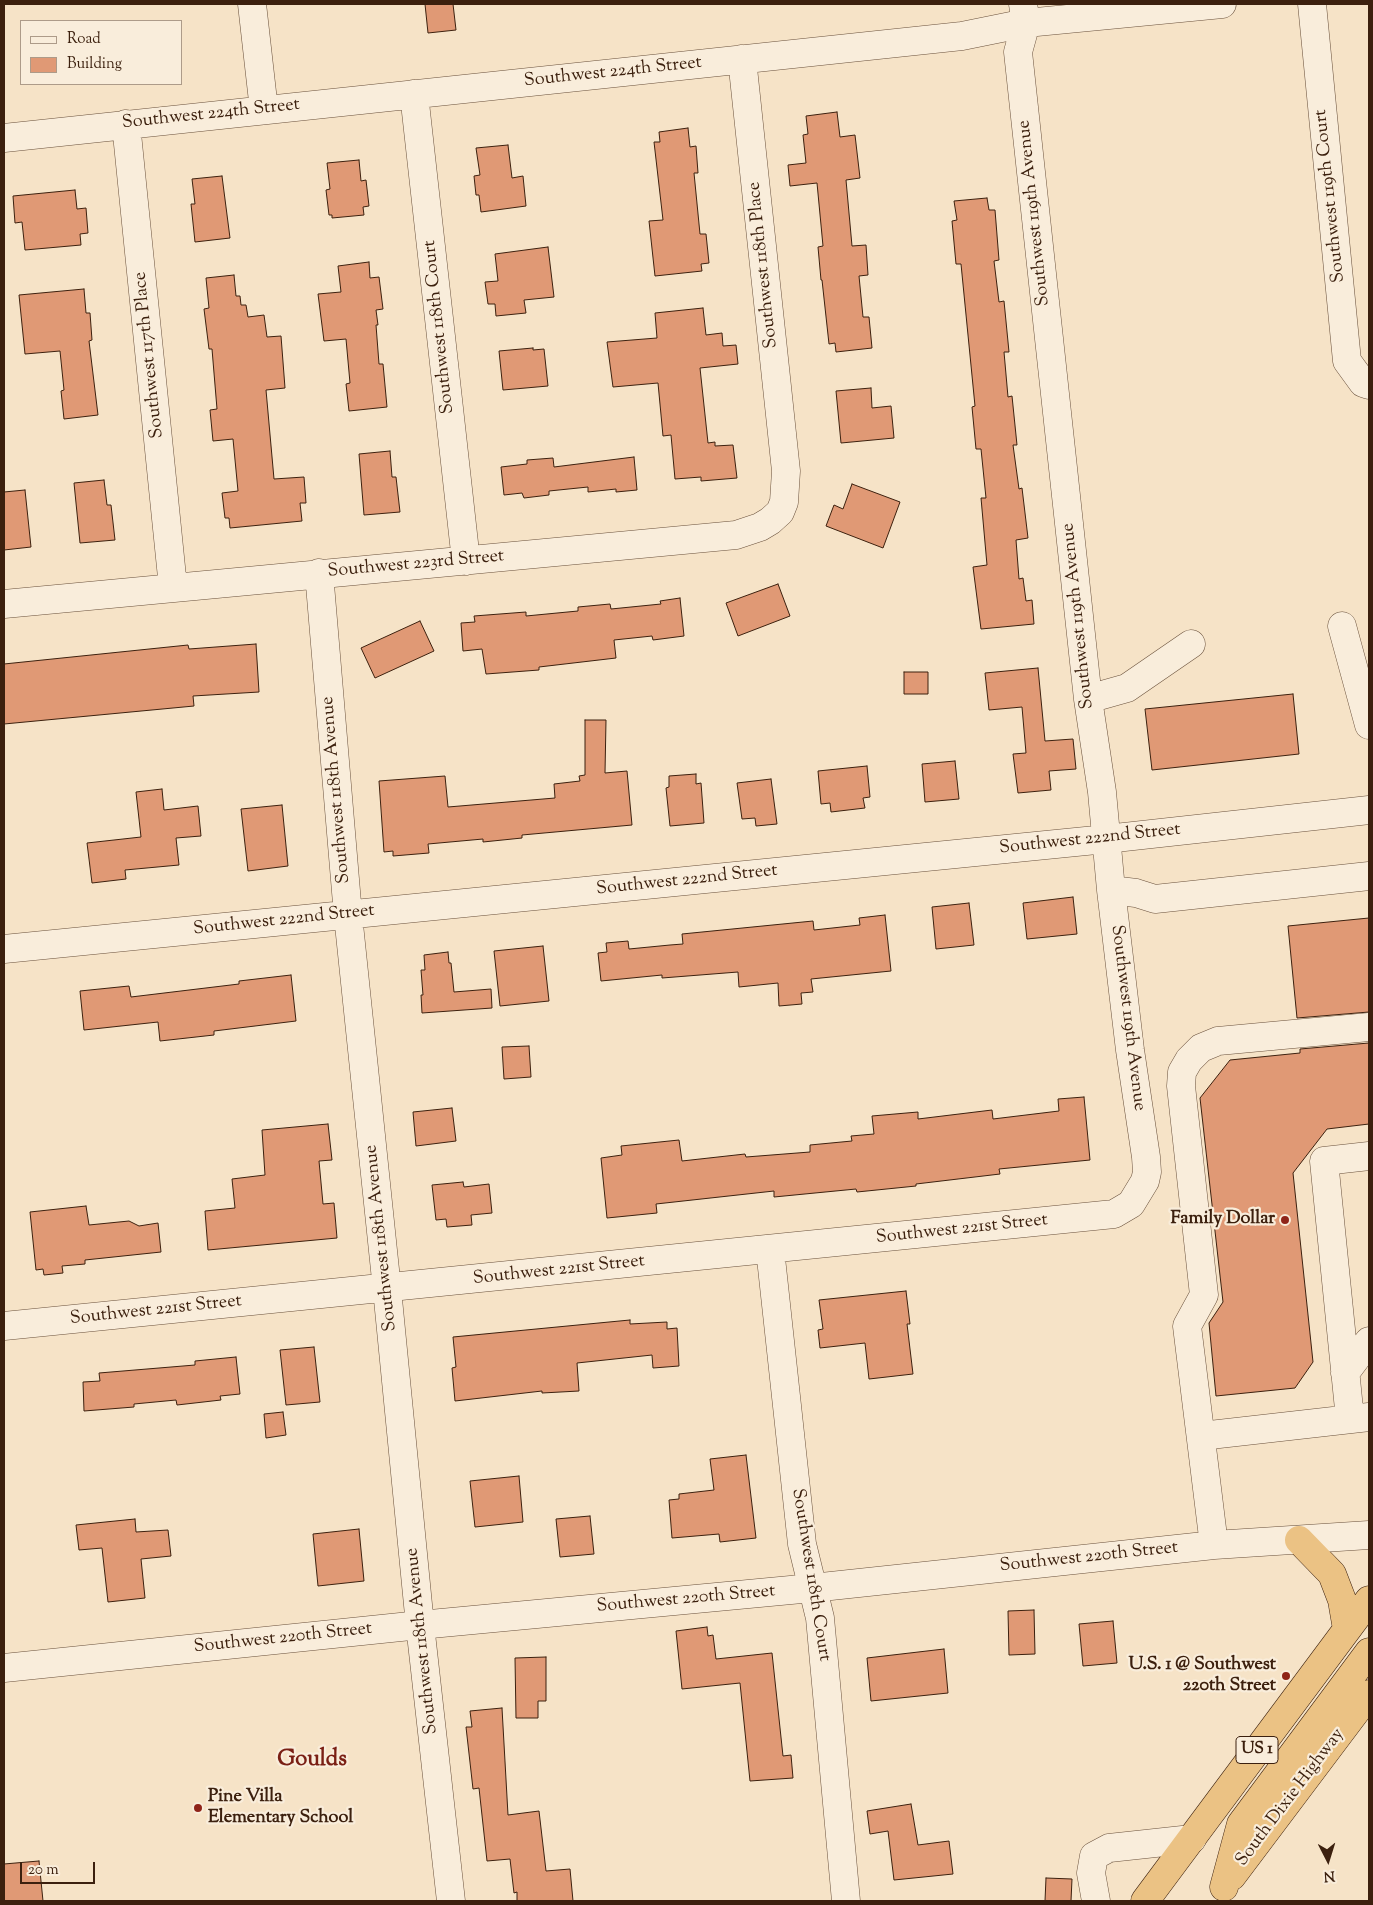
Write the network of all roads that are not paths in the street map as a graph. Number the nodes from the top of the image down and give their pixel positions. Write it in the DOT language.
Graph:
graph roads {
  1 [pos="252,4"];
  2 [pos="1222,4"];
  3 [pos="1312,4"];
  4 [pos="1024,13"];
  5 [pos="742,59"];
  6 [pos="414,94"];
  7 [pos="264,110"];
  8 [pos="126,124"];
  9 [pos="4,138"];
  10 [pos="1366,384"];
  11 [pos="786,470"];
  12 [pos="466,561"];
  13 [pos="320,574"];
  14 [pos="174,587"];
  15 [pos="4,604"];
  16 [pos="1342,626"];
  17 [pos="1191,644"];
  18 [pos="1088,699"];
  19 [pos="1369,725"];
  20 [pos="1369,810"];
  21 [pos="1106,839"];
  22 [pos="1369,876"];
  23 [pos="1111,890"];
  24 [pos="348,915"];
  25 [pos="4,949"];
  26 [pos="1369,1027"];
  27 [pos="1369,1156"];
  28 [pos="1114,1214"];
  29 [pos="770,1249"];
  30 [pos="387,1288"];
  31 [pos="4,1326"];
  32 [pos="1369,1341"];
  33 [pos="1345,1373"];
  34 [pos="1359,1418"];
  35 [pos="1201,1436"];
  36 [pos="1369,1534"];
  37 [pos="1299,1540"];
  38 [pos="1214,1545"];
  39 [pos="812,1588"];
  40 [pos="1369,1600"];
  41 [pos="420,1625"];
  42 [pos="1347,1629"];
  43 [pos="1369,1652"];
  44 [pos="4,1668"];
  45 [pos="1369,1694"];
  46 [pos="1192,1839"];
  47 [pos="1219,1894"];
  48 [pos="451,1901"];
  49 [pos="846,1901"];
  50 [pos="1096,1901"];
  51 [pos="1146,1901"];
  1 -- 7 [label="street"];
  2 -- 4 [label="street, Southwest 224th Street"];
  3 -- 10 [label="street, Southwest 119th Court"];
  4 -- 5 [label="street, Southwest 224th Street"];
  4 -- 18 [label="street, Southwest 119th Avenue"];
  5 -- 6 [label="street, Southwest 224th Street"];
  5 -- 11 [label="street, Southwest 118th Place"];
  6 -- 7 [label="street, Southwest 224th Street"];
  6 -- 12 [label="street, Southwest 118th Court"];
  7 -- 8 [label="street, Southwest 224th Street"];
  8 -- 9 [label="street, Southwest 224th Street"];
  8 -- 14 [label="street, Southwest 117th Place"];
  11 -- 12 [label="street, Southwest 223rd Street"];
  12 -- 13 [label="street, Southwest 223rd Street"];
  13 -- 14 [label="street, Southwest 223rd Street"];
  13 -- 24 [label="street, Southwest 118th Avenue"];
  14 -- 15 [label="street, Southwest 223rd Street"];
  16 -- 19 [label="street"];
  17 -- 18 [label="street"];
  18 -- 21 [label="street, Southwest 119th Avenue"];
  20 -- 21 [label="street, Southwest 222nd Street"];
  21 -- 23 [label="street, Southwest 119th Avenue"];
  21 -- 24 [label="street, Southwest 222nd Street"];
  22 -- 23 [label="street"];
  23 -- 28 [label="street, Southwest 119th Avenue"];
  24 -- 25 [label="street, Southwest 222nd Street"];
  24 -- 30 [label="street, Southwest 118th Avenue"];
  26 -- 35 [label="street"];
  27 -- 33 [label="street"];
  28 -- 29 [label="street, Southwest 221st Street"];
  29 -- 30 [label="street, Southwest 221st Street"];
  29 -- 39 [label="street, Southwest 118th Court"];
  30 -- 31 [label="street, Southwest 221st Street"];
  30 -- 41 [label="street, Southwest 118th Avenue"];
  32 -- 33 [label="street"];
  33 -- 34 [label="street"];
  34 -- 35 [label="street"];
  35 -- 38 [label="street"];
  36 -- 37 [label="street, Southwest 220th Street"];
  37 -- 38 [label="street, Southwest 220th Street"];
  37 -- 42 [label="highway"];
  38 -- 39 [label="street, Southwest 220th Street"];
  39 -- 41 [label="street, Southwest 220th Street"];
  39 -- 49 [label="street, Southwest 118th Court"];
  40 -- 42 [label="highway, US 1"];
  41 -- 44 [label="street, Southwest 220th Street"];
  41 -- 48 [label="street, Southwest 118th Avenue"];
  42 -- 46 [label="highway, US 1"];
  43 -- 47 [label="highway"];
  45 -- 47 [label="highway, South Dixie Highway"];
  46 -- 50 [label="street"];
  46 -- 51 [label="highway, US 1"];
}
